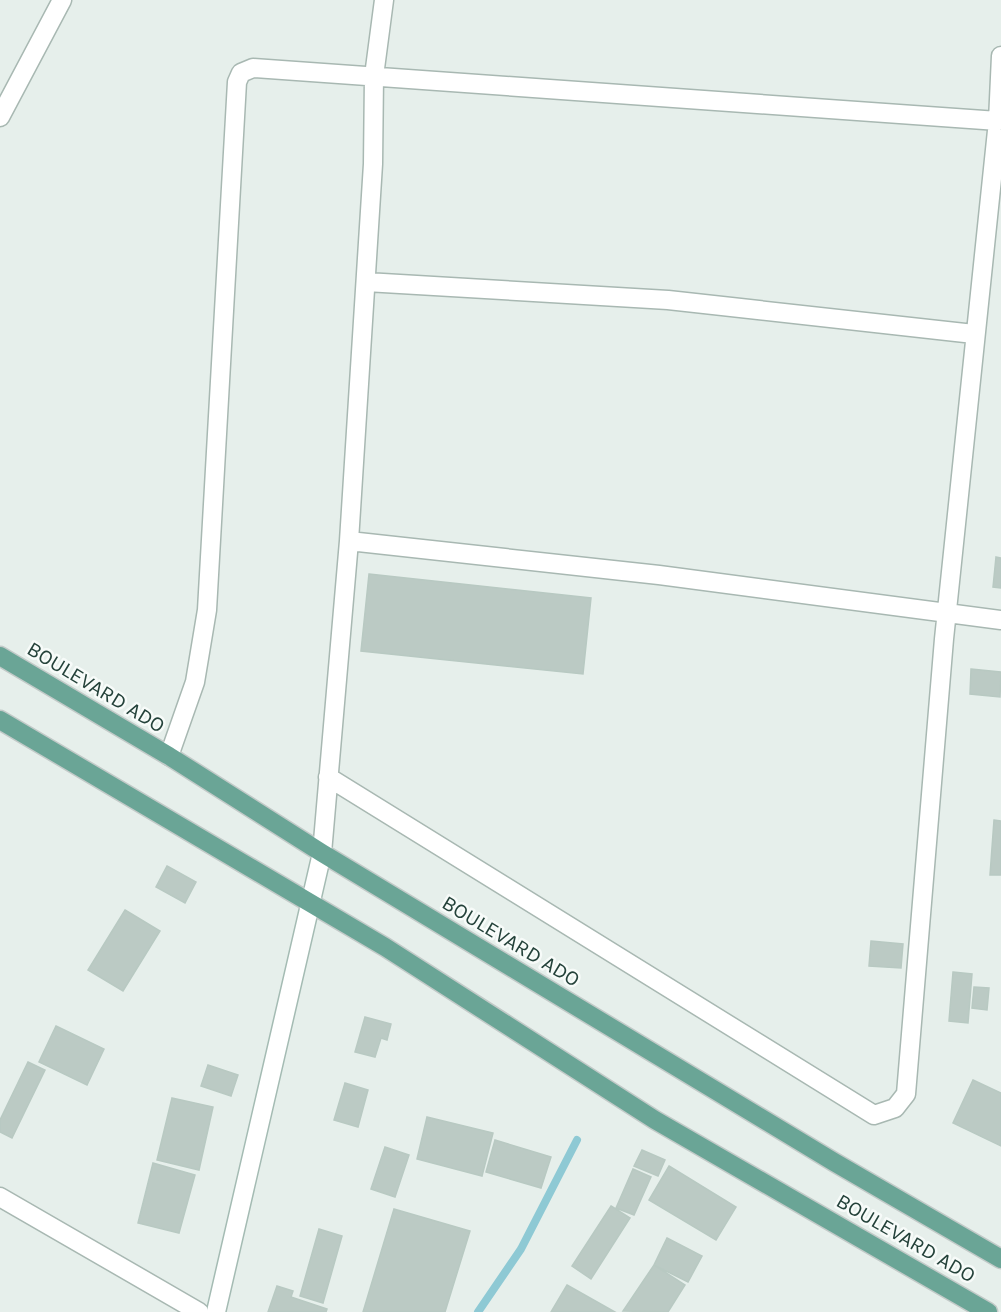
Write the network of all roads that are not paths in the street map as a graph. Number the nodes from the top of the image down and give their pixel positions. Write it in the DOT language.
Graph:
graph roads {
  1 [pos="62,0"];
  2 [pos="384,0"];
  3 [pos="1001,56"];
  4 [pos="374,76"];
  5 [pos="0,117"];
  6 [pos="998,121"];
  7 [pos="366,282"];
  8 [pos="975,334"];
  9 [pos="349,541"];
  10 [pos="947,612"];
  11 [pos="1001,620"];
  12 [pos="0,656"];
  13 [pos="0,720"];
  14 [pos="169,756"];
  15 [pos="328,777"];
  16 [pos="322,853"];
  17 [pos="311,903"];
  18 [pos="0,1197"];
  19 [pos="1001,1259"];
  20 [pos="199,1312"];
  21 [pos="216,1312"];
  22 [pos="988,1312"];
  1 -- 5 [label="street"];
  2 -- 4 [label="street"];
  3 -- 6 [label="street"];
  4 -- 6 [label="street"];
  4 -- 7 [label="street"];
  4 -- 14 [label="street"];
  6 -- 8 [label="street"];
  7 -- 8 [label="street"];
  7 -- 9 [label="street"];
  8 -- 10 [label="street"];
  9 -- 10 [label="street"];
  9 -- 15 [label="street"];
  10 -- 11 [label="street"];
  10 -- 15 [label="street"];
  12 -- 14 [label="main road, BOULEVARD ADO"];
  13 -- 17 [label="main road, BOULEVARD ADO"];
  14 -- 16 [label="main road, BOULEVARD ADO"];
  15 -- 16 [label="street"];
  16 -- 17 [label="street"];
  16 -- 19 [label="main road, BOULEVARD ADO"];
  17 -- 21 [label="street"];
  17 -- 22 [label="main road, BOULEVARD ADO"];
  18 -- 20 [label="street"];
}
